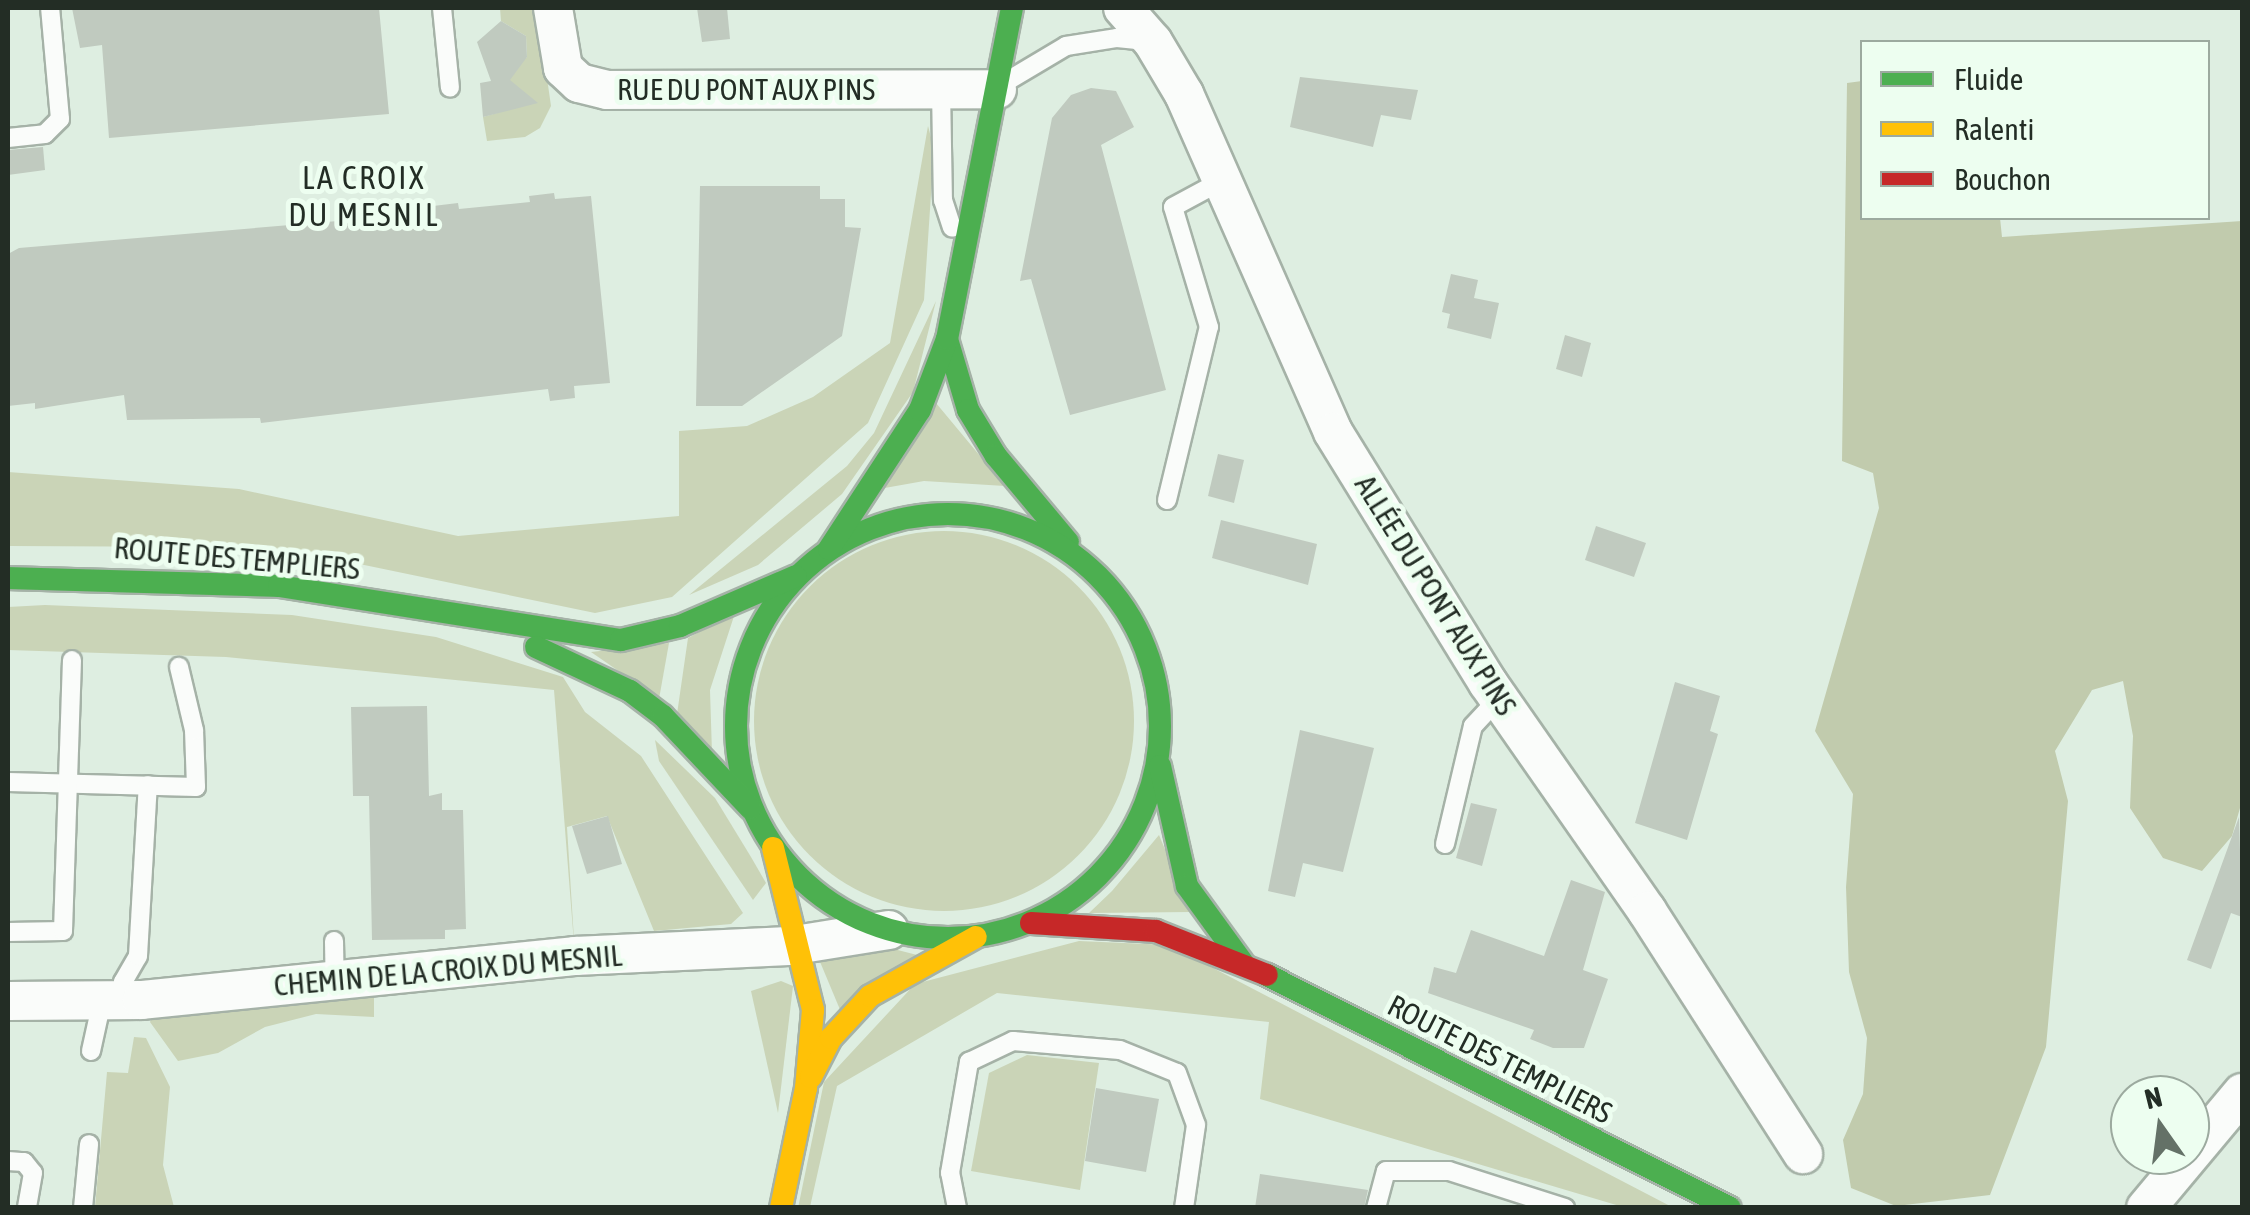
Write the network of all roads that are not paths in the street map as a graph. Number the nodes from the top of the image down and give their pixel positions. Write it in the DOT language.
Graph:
graph roads {
  1 [pos="50,8"];
  2 [pos="442,8"];
  3 [pos="554,8"];
  4 [pos="1012,8"];
  5 [pos="1123,8"];
  6 [pos="1153,42"];
  7 [pos="450,88"];
  8 [pos="941,89"];
  9 [pos="997,90"];
  10 [pos="8,138"];
  11 [pos="1226,179"];
  12 [pos="962,262"];
  13 [pos="947,339"];
  14 [pos="1168,500"];
  15 [pos="829,549"];
  16 [pos="1081,559"];
  17 [pos="797,575"];
  18 [pos="8,578"];
  19 [pos="459,618"];
  20 [pos="72,660"];
  21 [pos="179,667"];
  22 [pos="1499,698"];
  23 [pos="1158,759"];
  24 [pos="8,782"];
  25 [pos="68,783"];
  26 [pos="148,785"];
  27 [pos="751,809"];
  28 [pos="1445,844"];
  29 [pos="772,847"];
  30 [pos="1029,922"];
  31 [pos="889,930"];
  32 [pos="8,932"];
  33 [pos="977,936"];
  34 [pos="334,941"];
  35 [pos="797,945"];
  36 [pos="1243,963"];
  37 [pos="335,980"];
  38 [pos="8,1001"];
  39 [pos="112,1001"];
  40 [pos="90,1050"];
  41 [pos="806,1088"];
  42 [pos="2242,1092"];
  43 [pos="89,1144"];
  44 [pos="1803,1154"];
  45 [pos="8,1162"];
  46 [pos="27,1208"];
  47 [pos="84,1208"];
  48 [pos="780,1208"];
  49 [pos="958,1208"];
  50 [pos="1184,1208"];
  51 [pos="1376,1208"];
  52 [pos="1565,1208"];
  53 [pos="1730,1208"];
  54 [pos="2146,1208"];
  1 -- 10 [label="lane"];
  2 -- 7 [label="lane"];
  3 -- 8 [label="street, RUE DU PONT AUX PINS"];
  4 -- 9 [label="main road"];
  5 -- 6 [label="street, ALLÉE DU PONT AUX PINS"];
  6 -- 9 [label="lane"];
  6 -- 11 [label="street, ALLÉE DU PONT AUX PINS"];
  8 -- 9 [label="street, RUE DU PONT AUX PINS"];
  8 -- 12 [label="lane"];
  9 -- 12 [label="main road"];
  11 -- 14 [label="lane"];
  11 -- 22 [label="street, ALLÉE DU PONT AUX PINS"];
  12 -- 13 [label="main road"];
  13 -- 15 [label="main road"];
  13 -- 16 [label="main road"];
  15 -- 16 [label="main road"];
  15 -- 17 [label="main road"];
  16 -- 23 [label="main road"];
  17 -- 19 [label="main road, ROUTE DES TEMPLIERS"];
  17 -- 27 [label="main road"];
  18 -- 19 [label="main road, ROUTE DES TEMPLIERS"];
  19 -- 27 [label="main road, ROUTE DES TEMPLIERS"];
  20 -- 25 [label="lane"];
  21 -- 26 [label="lane"];
  22 -- 28 [label="lane"];
  22 -- 44 [label="street, ALLÉE DU PONT AUX PINS"];
  23 -- 30 [label="main road"];
  23 -- 36 [label="main road, ROUTE DES TEMPLIERS"];
  24 -- 25 [label="lane"];
  25 -- 26 [label="lane"];
  25 -- 32 [label="lane"];
  26 -- 39 [label="lane"];
  27 -- 29 [label="main road"];
  29 -- 31 [label="main road"];
  29 -- 35 [label="main road"];
  30 -- 33 [label="main road"];
  30 -- 36 [label="main road, ROUTE DES TEMPLIERS"];
  31 -- 33 [label="main road"];
  31 -- 35 [label="street, CHEMIN DE LA CROIX DU MESNIL"];
  33 -- 41 [label="main road"];
  34 -- 37 [label="lane"];
  35 -- 37 [label="street, CHEMIN DE LA CROIX DU MESNIL"];
  35 -- 41 [label="main road"];
  36 -- 53 [label="main road, ROUTE DES TEMPLIERS"];
  37 -- 39 [label="street, CHEMIN DE LA CROIX DU MESNIL"];
  38 -- 39 [label="street, CHEMIN DE LA CROIX DU MESNIL"];
  39 -- 40 [label="lane"];
  41 -- 48 [label="main road"];
  42 -- 54 [label="street"];
  43 -- 47 [label="lane"];
  45 -- 46 [label="lane"];
  49 -- 50 [label="lane"];
  51 -- 52 [label="lane"];
}
